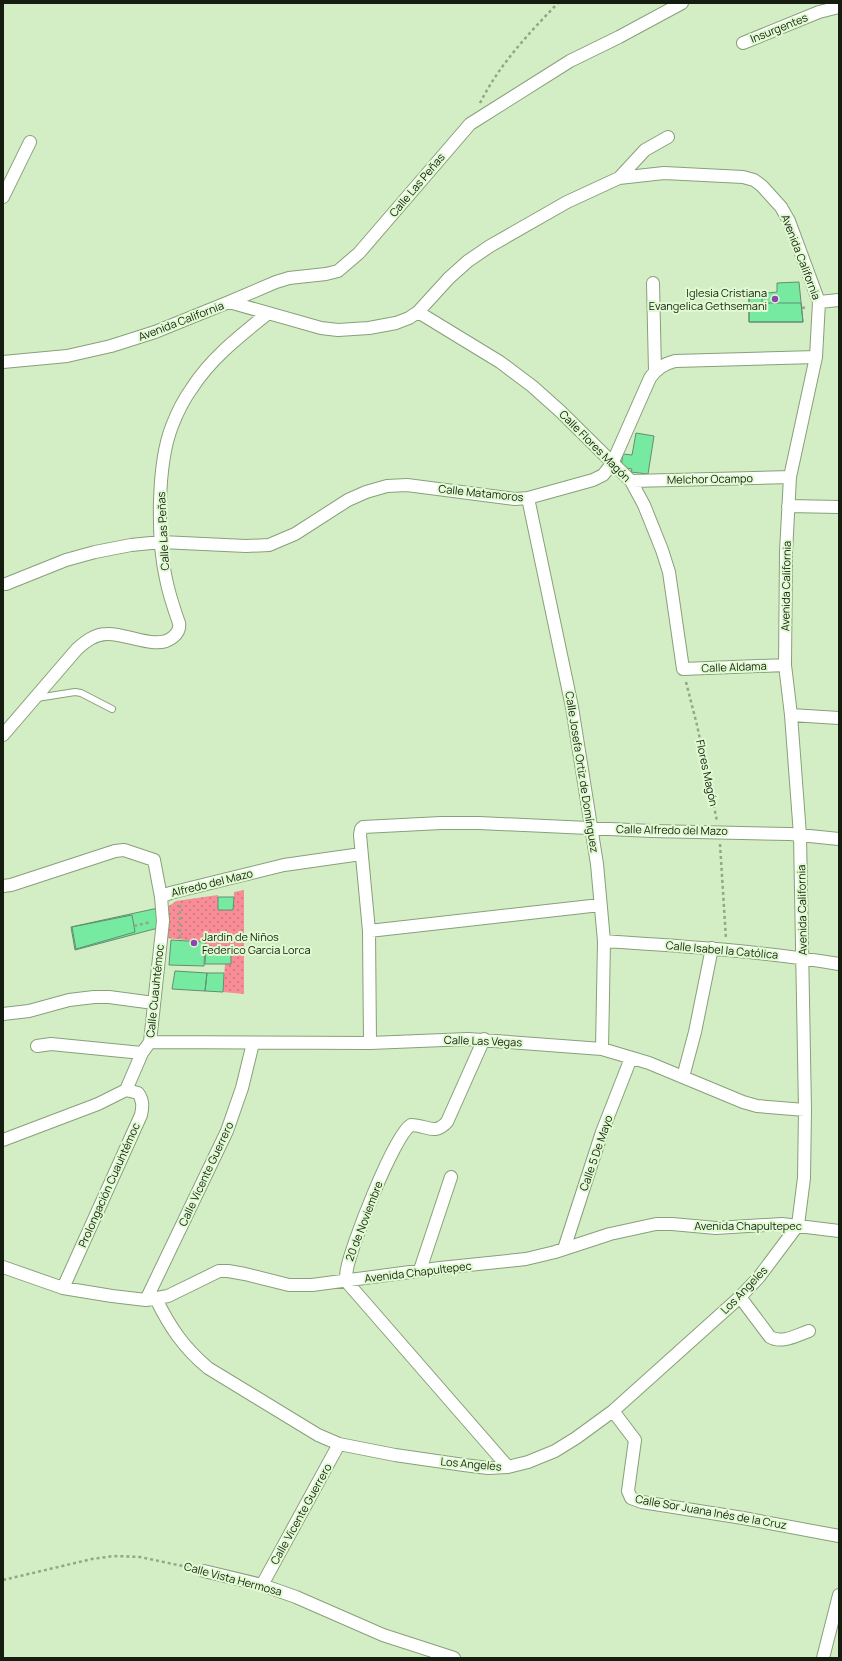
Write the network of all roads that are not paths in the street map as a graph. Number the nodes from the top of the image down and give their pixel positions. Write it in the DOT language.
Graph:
graph roads {
  1 [pos="682,3"];
  2 [pos="839,7"];
  3 [pos="743,43"];
  4 [pos="668,137"];
  5 [pos="30,142"];
  6 [pos="619,178"];
  7 [pos="3,197"];
  8 [pos="654,283"];
  9 [pos="839,300"];
  10 [pos="229,302"];
  11 [pos="819,302"];
  12 [pos="418,312"];
  13 [pos="267,314"];
  14 [pos="816,357"];
  15 [pos="3,362"];
  16 [pos="655,371"];
  17 [pos="612,464"];
  18 [pos="790,477"];
  19 [pos="631,481"];
  20 [pos="528,498"];
  21 [pos="788,506"];
  22 [pos="839,508"];
  23 [pos="161,542"];
  24 [pos="6,584"];
  25 [pos="785,665"];
  26 [pos="683,669"];
  27 [pos="35,698"];
  28 [pos="112,710"];
  29 [pos="791,715"];
  30 [pos="839,718"];
  31 [pos="3,735"];
  32 [pos="590,827"];
  33 [pos="800,835"];
  34 [pos="839,839"];
  35 [pos="361,854"];
  36 [pos="3,886"];
  37 [pos="161,897"];
  38 [pos="600,905"];
  39 [pos="369,930"];
  40 [pos="604,941"];
  41 [pos="712,948"];
  42 [pos="803,958"];
  43 [pos="839,964"];
  44 [pos="154,1003"];
  45 [pos="3,1014"];
  46 [pos="484,1039"];
  47 [pos="150,1042"];
  48 [pos="253,1043"];
  49 [pos="370,1043"];
  50 [pos="37,1046"];
  51 [pos="602,1049"];
  52 [pos="142,1053"];
  53 [pos="631,1058"];
  54 [pos="683,1077"];
  55 [pos="126,1090"];
  56 [pos="805,1110"];
  57 [pos="3,1140"];
  58 [pos="451,1177"];
  59 [pos="798,1225"];
  60 [pos="839,1231"];
  61 [pos="564,1249"];
  62 [pos="3,1268"];
  63 [pos="420,1270"];
  64 [pos="346,1281"];
  65 [pos="63,1288"];
  66 [pos="740,1297"];
  67 [pos="151,1299"];
  68 [pos="809,1331"];
  69 [pos="612,1411"];
  70 [pos="339,1444"];
  71 [pos="508,1467"];
  72 [pos="839,1536"];
  73 [pos="204,1571"];
  74 [pos="262,1585"];
  75 [pos="839,1595"];
  76 [pos="454,1658"];
  77 [pos="823,1658"];
  1 -- 10 [label="street, Calle Las Peñas"];
  2 -- 3 [label="street, Insurgentes"];
  4 -- 6 [label="street"];
  5 -- 7 [label="street"];
  6 -- 11 [label="street, Avenida California"];
  6 -- 12 [label="street, Avenida California"];
  8 -- 16 [label="street"];
  9 -- 11 [label="street"];
  10 -- 13 [label="street, Avenida California"];
  10 -- 15 [label="street, Avenida California"];
  11 -- 14 [label="street, Avenida California"];
  12 -- 13 [label="street, Avenida California"];
  12 -- 17 [label="street, Calle Flores Magón"];
  13 -- 23 [label="street, Calle Las Peñas"];
  14 -- 16 [label="street"];
  14 -- 18 [label="street, Avenida California"];
  16 -- 17 [label="street, Calle Matamoros"];
  17 -- 19 [label="street, Calle Flores Magón"];
  17 -- 20 [label="street, Calle Matamoros"];
  18 -- 19 [label="street, Melchor Ocampo"];
  18 -- 21 [label="street, Avenida California"];
  19 -- 26 [label="street, Calle Flores Magón"];
  20 -- 23 [label="street, Calle Matamoros"];
  20 -- 32 [label="street, Calle Josefa Ortiz de Domínguez"];
  21 -- 22 [label="street"];
  21 -- 25 [label="street, Avenida California"];
  23 -- 24 [label="street, Calle Matamoros"];
  23 -- 27 [label="street, Calle Las Peñas"];
  25 -- 26 [label="street, Calle Aldama"];
  25 -- 29 [label="street, Avenida California"];
  27 -- 28 [label="lane"];
  27 -- 31 [label="street, Calle Las Peñas"];
  29 -- 30 [label="street"];
  29 -- 33 [label="street, Avenida California"];
  32 -- 33 [label="street, Calle Alfredo del Mazo"];
  32 -- 35 [label="street, Calle Alfredo del Mazo"];
  32 -- 38 [label="street, Calle Josefa Ortiz de Domínguez"];
  33 -- 34 [label="street, Calle Alfredo del Mazo"];
  33 -- 42 [label="street, Avenida California"];
  35 -- 37 [label="street, Alfredo del Mazo"];
  35 -- 39 [label="street"];
  36 -- 37 [label="street, Alfredo del Mazo"];
  37 -- 44 [label="street, Calle Cuauhtémoc"];
  38 -- 39 [label="street"];
  38 -- 40 [label="street, Calle Josefa Ortiz de Domínguez"];
  39 -- 49 [label="street"];
  40 -- 41 [label="street, Calle Isabel la Católica"];
  40 -- 51 [label="street, Calle Josefa Ortiz de Domínguez"];
  41 -- 42 [label="street, Calle Isabel la Católica"];
  41 -- 54 [label="street"];
  42 -- 43 [label="street, Calle Isabel la Católica"];
  42 -- 56 [label="street, Avenida California"];
  44 -- 45 [label="street"];
  44 -- 47 [label="street, Calle Cuauhtémoc"];
  46 -- 49 [label="street, Calle Las Vegas"];
  46 -- 51 [label="street, Calle Las Vegas"];
  46 -- 64 [label="street, 20 de Noviembre"];
  47 -- 48 [label="street, Calle Las Vegas"];
  47 -- 52 [label="street, Calle Cuauhtémoc"];
  48 -- 49 [label="street, Calle Las Vegas"];
  48 -- 67 [label="street, Calle Vicente Guerrero"];
  50 -- 52 [label="street"];
  51 -- 53 [label="street, Calle Las Vegas"];
  52 -- 55 [label="street, Calle Cuauhtémoc"];
  53 -- 54 [label="street, Calle Las Vegas"];
  53 -- 61 [label="street, Calle 5 De Mayo"];
  54 -- 56 [label="street, Calle Las Vegas"];
  55 -- 57 [label="street"];
  55 -- 65 [label="street, Prolongación Cuauhtémoc"];
  56 -- 59 [label="street, Avenida California"];
  58 -- 63 [label="street"];
  59 -- 60 [label="street, Avenida Chapultepec"];
  59 -- 61 [label="street, Avenida Chapultepec"];
  59 -- 66 [label="street, Los Angeles"];
  61 -- 63 [label="street, Avenida Chapultepec"];
  62 -- 65 [label="street, Avenida Chapultepec"];
  63 -- 64 [label="street, Avenida Chapultepec"];
  64 -- 67 [label="street, Avenida Chapultepec"];
  64 -- 71 [label="street"];
  65 -- 67 [label="street, Avenida Chapultepec"];
  66 -- 68 [label="street"];
  66 -- 69 [label="street, Los Angeles"];
  67 -- 70 [label="street, Los Angeles"];
  69 -- 71 [label="street, Los Angeles"];
  69 -- 72 [label="street, Calle Sor Juana Inés de la Cruz"];
  70 -- 71 [label="street, Los Angeles"];
  70 -- 74 [label="street, Calle Vicente Guerrero"];
  73 -- 74 [label="street, Calle Vista Hermosa"];
  74 -- 76 [label="street, Calle Vista Hermosa"];
  75 -- 77 [label="street"];
}
